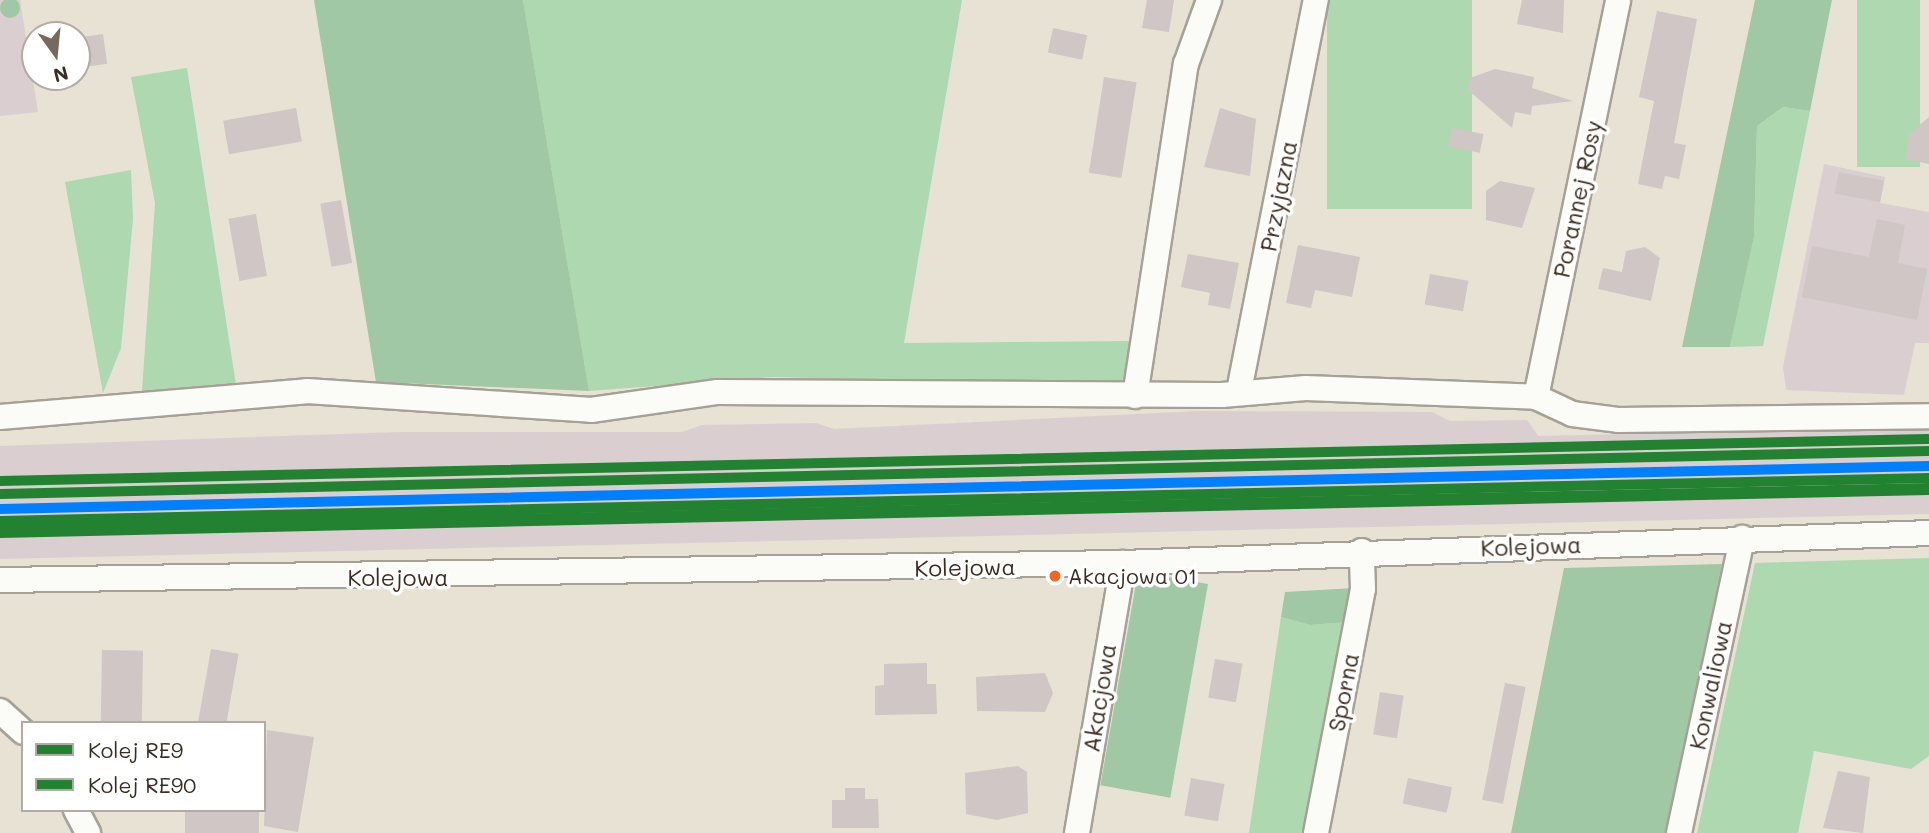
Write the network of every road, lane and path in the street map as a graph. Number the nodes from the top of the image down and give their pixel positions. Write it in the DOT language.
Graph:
graph roads {
  1 [pos="1209,0"];
  2 [pos="1316,0"];
  3 [pos="1618,0"];
  4 [pos="1239,391"];
  5 [pos="1135,396"];
  6 [pos="1536,397"];
  7 [pos="1929,416"];
  8 [pos="0,417"];
  9 [pos="1929,533"];
  10 [pos="1742,538"];
  11 [pos="1362,551"];
  12 [pos="1123,563"];
  13 [pos="0,580"];
  14 [pos="0,711"];
  15 [pos="21,730"];
  16 [pos="77,812"];
  17 [pos="88,833"];
  18 [pos="1077,833"];
  19 [pos="1316,833"];
  20 [pos="1679,833"];
  1 -- 5 [label="street"];
  2 -- 4 [label="street, Przyjazna"];
  3 -- 6 [label="street, Porannej Rosy"];
  4 -- 5 [label="street"];
  4 -- 6 [label="street"];
  5 -- 8 [label="street"];
  6 -- 7 [label="street"];
  9 -- 10 [label="street, Kolejowa"];
  10 -- 11 [label="street, Kolejowa"];
  10 -- 20 [label="street, Konwaliowa"];
  11 -- 12 [label="street, Kolejowa"];
  11 -- 19 [label="street, Sporna"];
  12 -- 13 [label="street, Kolejowa"];
  12 -- 18 [label="street, Akacjowa"];
  14 -- 15 [label="street"];
  16 -- 17 [label="street"];
}
